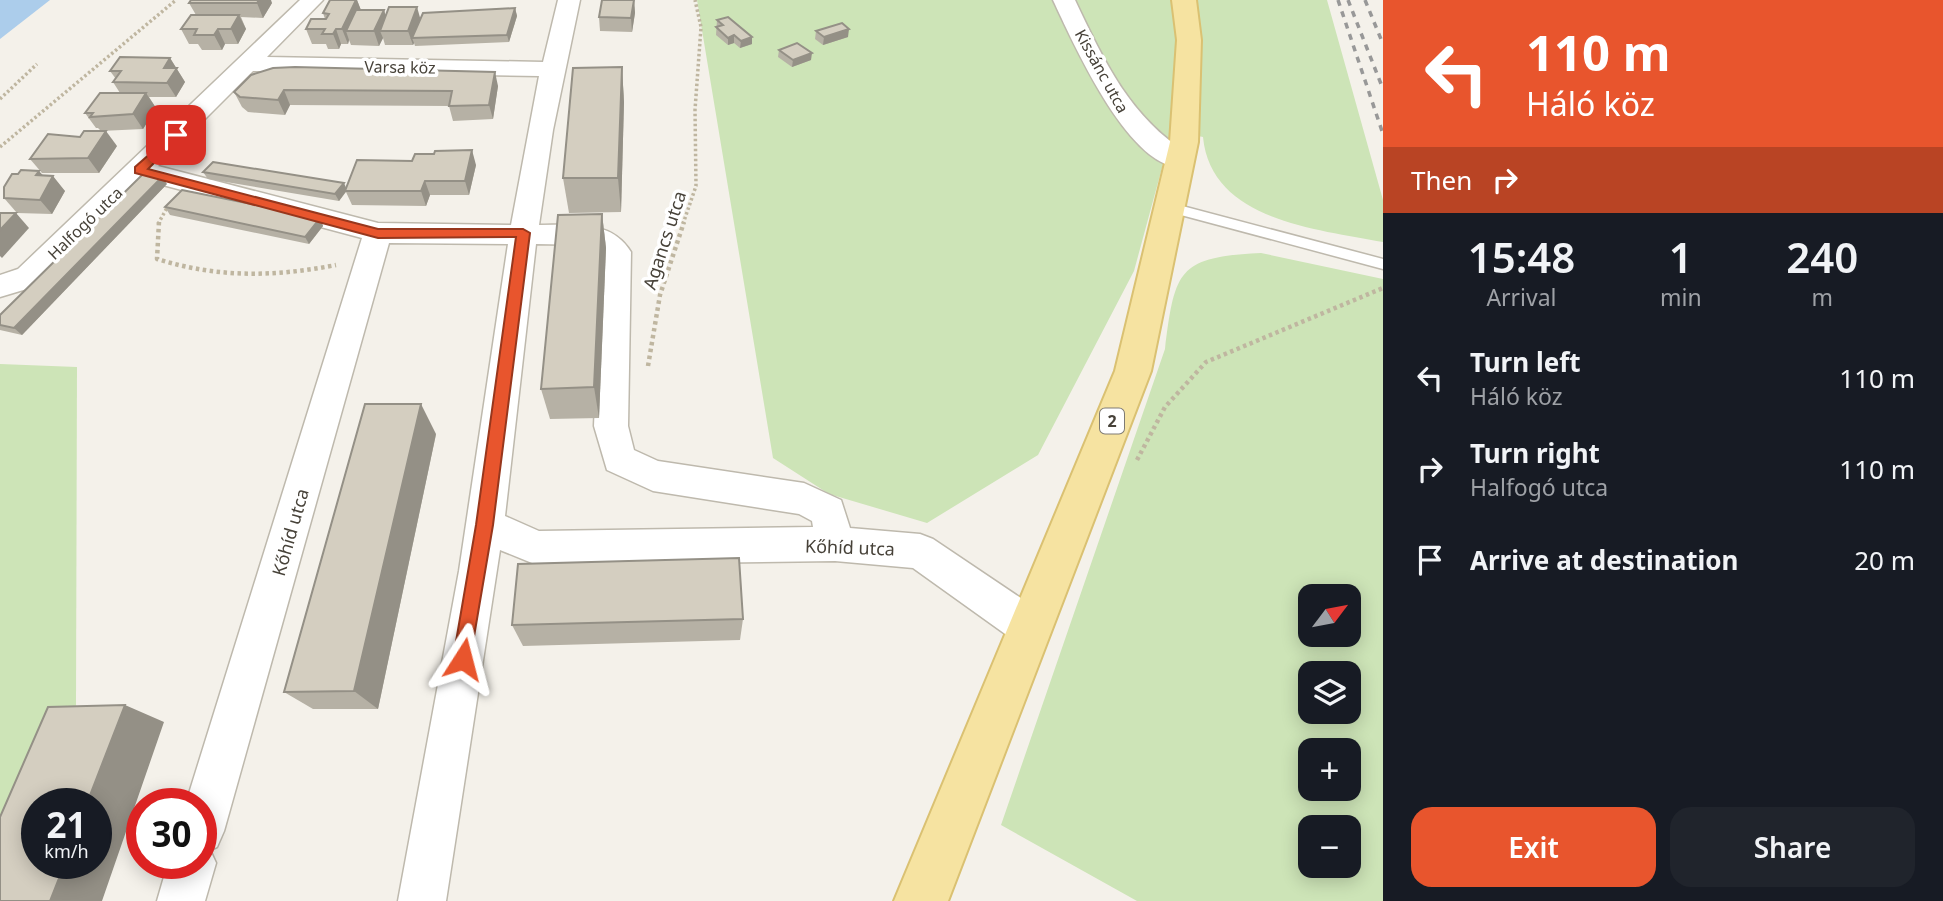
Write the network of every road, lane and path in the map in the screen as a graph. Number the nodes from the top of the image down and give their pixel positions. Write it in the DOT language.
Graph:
graph roads {
  1 [pos="176,0"];
  2 [pos="312,0"];
  3 [pos="569,0"];
  4 [pos="695,0"];
  5 [pos="1064,0"];
  6 [pos="1184,0"];
  7 [pos="37,64"];
  8 [pos="249,64"];
  9 [pos="551,69"];
  10 [pos="0,99"];
  11 [pos="0,147"];
  12 [pos="1181,160"];
  13 [pos="140,170"];
  14 [pos="187,183"];
  15 [pos="1171,208"];
  16 [pos="523,233"];
  17 [pos="374,245"];
  18 [pos="1383,264"];
  19 [pos="0,286"];
  20 [pos="1383,288"];
  21 [pos="647,372"];
  22 [pos="1094,467"];
  23 [pos="485,525"];
  24 [pos="835,544"];
  25 [pos="1029,627"];
  26 [pos="214,788"];
  27 [pos="187,879"];
  28 [pos="181,901"];
  29 [pos="422,901"];
  30 [pos="921,901"];
  1 -- 11 [label="path"];
  2 -- 8 [label="street, Halfogó utca"];
  3 -- 9 [label="street"];
  4 -- 21 [label="path, Agancs utca"];
  5 -- 12 [label="street, Kissánc utca"];
  6 -- 12 [label="main road, 2"];
  7 -- 10 [label="path"];
  8 -- 9 [label="street, Varsa köz"];
  8 -- 13 [label="street, Halfogó utca"];
  9 -- 16 [label="street"];
  12 -- 15 [label="main road, 2"];
  13 -- 14 [label="street"];
  13 -- 19 [label="street, Halfogó utca"];
  14 -- 17 [label="street"];
  14 -- 17 [label="path"];
  15 -- 18 [label="lane"];
  15 -- 22 [label="main road, 2"];
  16 -- 17 [label="street"];
  16 -- 23 [label="street"];
  16 -- 24 [label="street"];
  17 -- 26 [label="street, Kőhíd utca"];
  20 -- 22 [label="path"];
  22 -- 25 [label="main road, 2"];
  23 -- 24 [label="street, Kőhíd utca"];
  23 -- 29 [label="street"];
  24 -- 25 [label="street, Kőhíd utca"];
  25 -- 30 [label="main road, 2"];
  27 -- 28 [label="street"];
}
